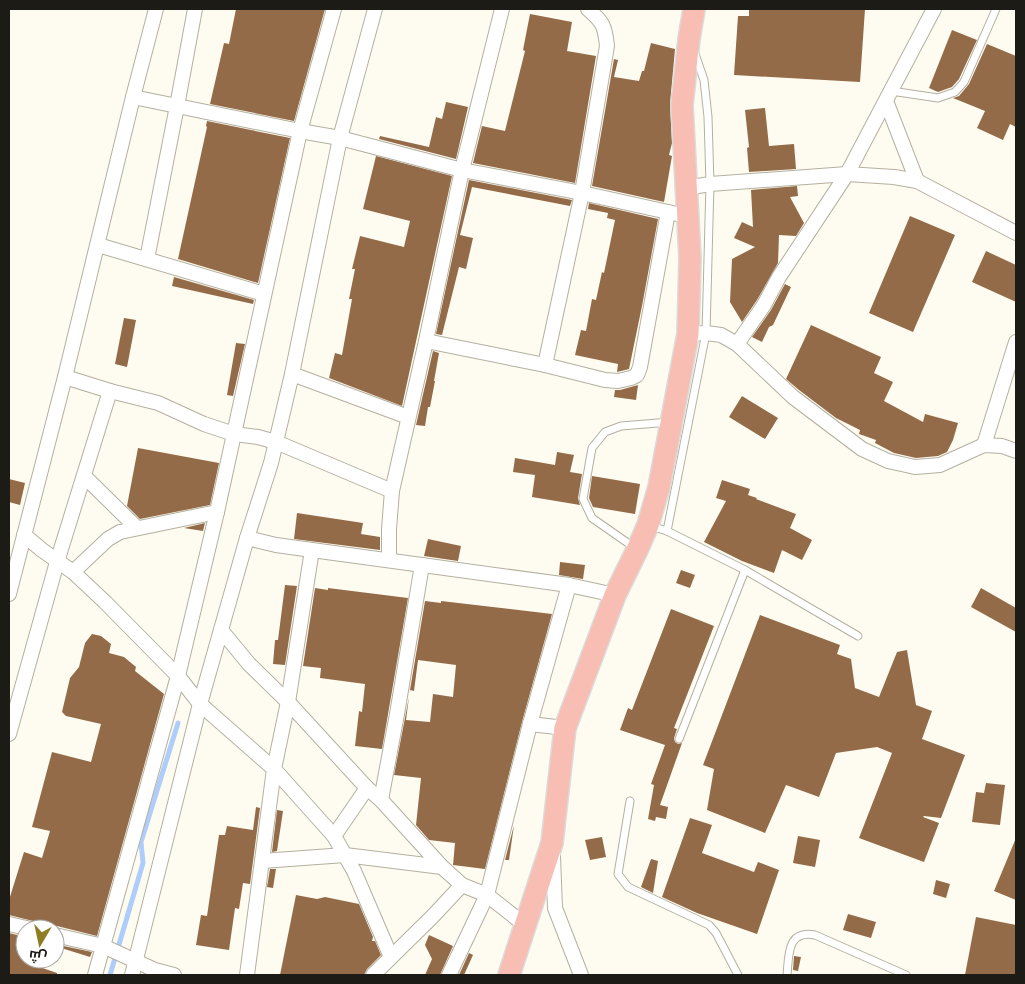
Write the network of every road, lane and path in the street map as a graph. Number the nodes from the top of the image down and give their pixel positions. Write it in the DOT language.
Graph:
graph roads {
  1 [pos="156,9"];
  2 [pos="195,9"];
  3 [pos="334,9"];
  4 [pos="375,9"];
  5 [pos="502,9"];
  6 [pos="588,9"];
  7 [pos="694,9"];
  8 [pos="934,9"];
  9 [pos="996,9"];
  10 [pos="689,38"];
  11 [pos="888,96"];
  12 [pos="133,97"];
  13 [pos="177,106"];
  14 [pos="300,131"];
  15 [pos="340,138"];
  16 [pos="462,170"];
  17 [pos="847,174"];
  18 [pos="917,181"];
  19 [pos="710,184"];
  20 [pos="686,188"];
  21 [pos="582,193"];
  22 [pos="678,214"];
  23 [pos="1016,233"];
  24 [pos="98,245"];
  25 [pos="146,259"];
  26 [pos="264,294"];
  27 [pos="697,334"];
  28 [pos="426,341"];
  29 [pos="1016,342"];
  30 [pos="737,344"];
  31 [pos="545,365"];
  32 [pos="292,374"];
  33 [pos="66,377"];
  34 [pos="110,391"];
  35 [pos="408,417"];
  36 [pos="671,422"];
  37 [pos="234,434"];
  38 [pos="276,442"];
  39 [pos="984,445"];
  40 [pos="1016,450"];
  41 [pos="84,476"];
  42 [pos="392,491"];
  43 [pos="217,512"];
  44 [pos="137,528"];
  45 [pos="658,528"];
  46 [pos="24,535"];
  47 [pos="247,538"];
  48 [pos="312,550"];
  49 [pos="637,550"];
  50 [pos="389,560"];
  51 [pos="57,562"];
  52 [pos="422,565"];
  53 [pos="745,570"];
  54 [pos="73,572"];
  55 [pos="569,584"];
  56 [pos="9,594"];
  57 [pos="614,595"];
  58 [pos="221,630"];
  59 [pos="858,636"];
  60 [pos="178,676"];
  61 [pos="288,702"];
  62 [pos="200,704"];
  63 [pos="530,724"];
  64 [pos="565,728"];
  65 [pos="9,734"];
  66 [pos="680,739"];
  67 [pos="274,769"];
  68 [pos="368,788"];
  69 [pos="381,800"];
  70 [pos="630,801"];
  71 [pos="334,836"];
  72 [pos="552,843"];
  73 [pos="345,855"];
  74 [pos="262,861"];
  75 [pos="442,868"];
  76 [pos="462,885"];
  77 [pos="487,895"];
  78 [pos="526,925"];
  79 [pos="65,937"];
  80 [pos="103,946"];
  81 [pos="391,958"];
  82 [pos="134,968"];
  83 [pos="95,975"];
  84 [pos="174,975"];
  85 [pos="247,975"];
  86 [pos="374,975"];
  87 [pos="449,975"];
  88 [pos="509,975"];
  89 [pos="581,975"];
  90 [pos="738,975"];
  91 [pos="787,975"];
  92 [pos="906,975"];
  1 -- 12 [label="street"];
  2 -- 13 [label="street"];
  3 -- 14 [label="street"];
  4 -- 15 [label="street"];
  5 -- 16 [label="street"];
  6 -- 21 [label="street"];
  7 -- 10 [label="main road"];
  8 -- 11 [label="street"];
  9 -- 11 [label="lane"];
  10 -- 19 [label="lane"];
  10 -- 20 [label="main road"];
  11 -- 17 [label="street"];
  11 -- 18 [label="street"];
  12 -- 13 [label="street"];
  12 -- 24 [label="street"];
  13 -- 14 [label="street"];
  13 -- 25 [label="street"];
  14 -- 15 [label="street"];
  14 -- 26 [label="street"];
  15 -- 16 [label="street"];
  15 -- 32 [label="street"];
  16 -- 21 [label="street"];
  16 -- 28 [label="street"];
  17 -- 18 [label="street"];
  17 -- 19 [label="street"];
  17 -- 30 [label="street"];
  18 -- 23 [label="street"];
  19 -- 20 [label="street"];
  19 -- 27 [label="lane"];
  20 -- 22 [label="main road"];
  21 -- 22 [label="street"];
  21 -- 31 [label="street"];
  22 -- 27 [label="main road"];
  22 -- 31 [label="street"];
  24 -- 25 [label="street"];
  24 -- 33 [label="street"];
  25 -- 26 [label="street"];
  26 -- 37 [label="street"];
  27 -- 30 [label="street"];
  27 -- 36 [label="main road"];
  27 -- 45 [label="lane"];
  28 -- 31 [label="street"];
  28 -- 35 [label="street"];
  29 -- 39 [label="street"];
  30 -- 39 [label="street"];
  32 -- 35 [label="street"];
  32 -- 38 [label="street"];
  33 -- 34 [label="street"];
  33 -- 46 [label="street"];
  34 -- 37 [label="street"];
  34 -- 41 [label="street"];
  35 -- 42 [label="street"];
  36 -- 45 [label="main road"];
  36 -- 49 [label="lane"];
  37 -- 38 [label="street"];
  37 -- 43 [label="street"];
  38 -- 42 [label="street"];
  38 -- 47 [label="street"];
  39 -- 40 [label="street"];
  41 -- 44 [label="street"];
  41 -- 51 [label="street"];
  42 -- 50 [label="street"];
  43 -- 44 [label="street"];
  43 -- 60 [label="street"];
  44 -- 54 [label="street"];
  45 -- 49 [label="main road"];
  45 -- 53 [label="lane"];
  46 -- 51 [label="street"];
  46 -- 56 [label="street"];
  47 -- 48 [label="street"];
  47 -- 58 [label="street"];
  48 -- 50 [label="street"];
  48 -- 61 [label="street"];
  49 -- 57 [label="main road"];
  50 -- 52 [label="street"];
  51 -- 54 [label="street"];
  51 -- 65 [label="street"];
  52 -- 55 [label="street"];
  52 -- 69 [label="street"];
  53 -- 59 [label="lane"];
  53 -- 66 [label="lane"];
  54 -- 60 [label="street"];
  55 -- 57 [label="street"];
  55 -- 63 [label="street"];
  57 -- 64 [label="main road"];
  58 -- 61 [label="street"];
  58 -- 62 [label="street"];
  60 -- 62 [label="street"];
  60 -- 80 [label="street"];
  61 -- 67 [label="street"];
  61 -- 68 [label="street"];
  62 -- 67 [label="street"];
  62 -- 82 [label="street"];
  63 -- 64 [label="street"];
  63 -- 77 [label="street"];
  64 -- 72 [label="main road"];
  67 -- 71 [label="street"];
  67 -- 74 [label="street"];
  68 -- 69 [label="street"];
  68 -- 71 [label="street"];
  69 -- 75 [label="street"];
  70 -- 90 [label="lane"];
  71 -- 73 [label="street"];
  72 -- 78 [label="main road"];
  72 -- 89 [label="street"];
  73 -- 74 [label="street"];
  73 -- 75 [label="street"];
  73 -- 81 [label="street"];
  74 -- 85 [label="street"];
  75 -- 76 [label="street"];
  76 -- 77 [label="street"];
  76 -- 81 [label="street"];
  77 -- 78 [label="street"];
  77 -- 87 [label="street"];
  78 -- 88 [label="main road"];
  79 -- 80 [label="street"];
  80 -- 82 [label="street"];
  80 -- 83 [label="street"];
  81 -- 86 [label="street"];
  82 -- 84 [label="street"];
  91 -- 92 [label="lane"];
}
